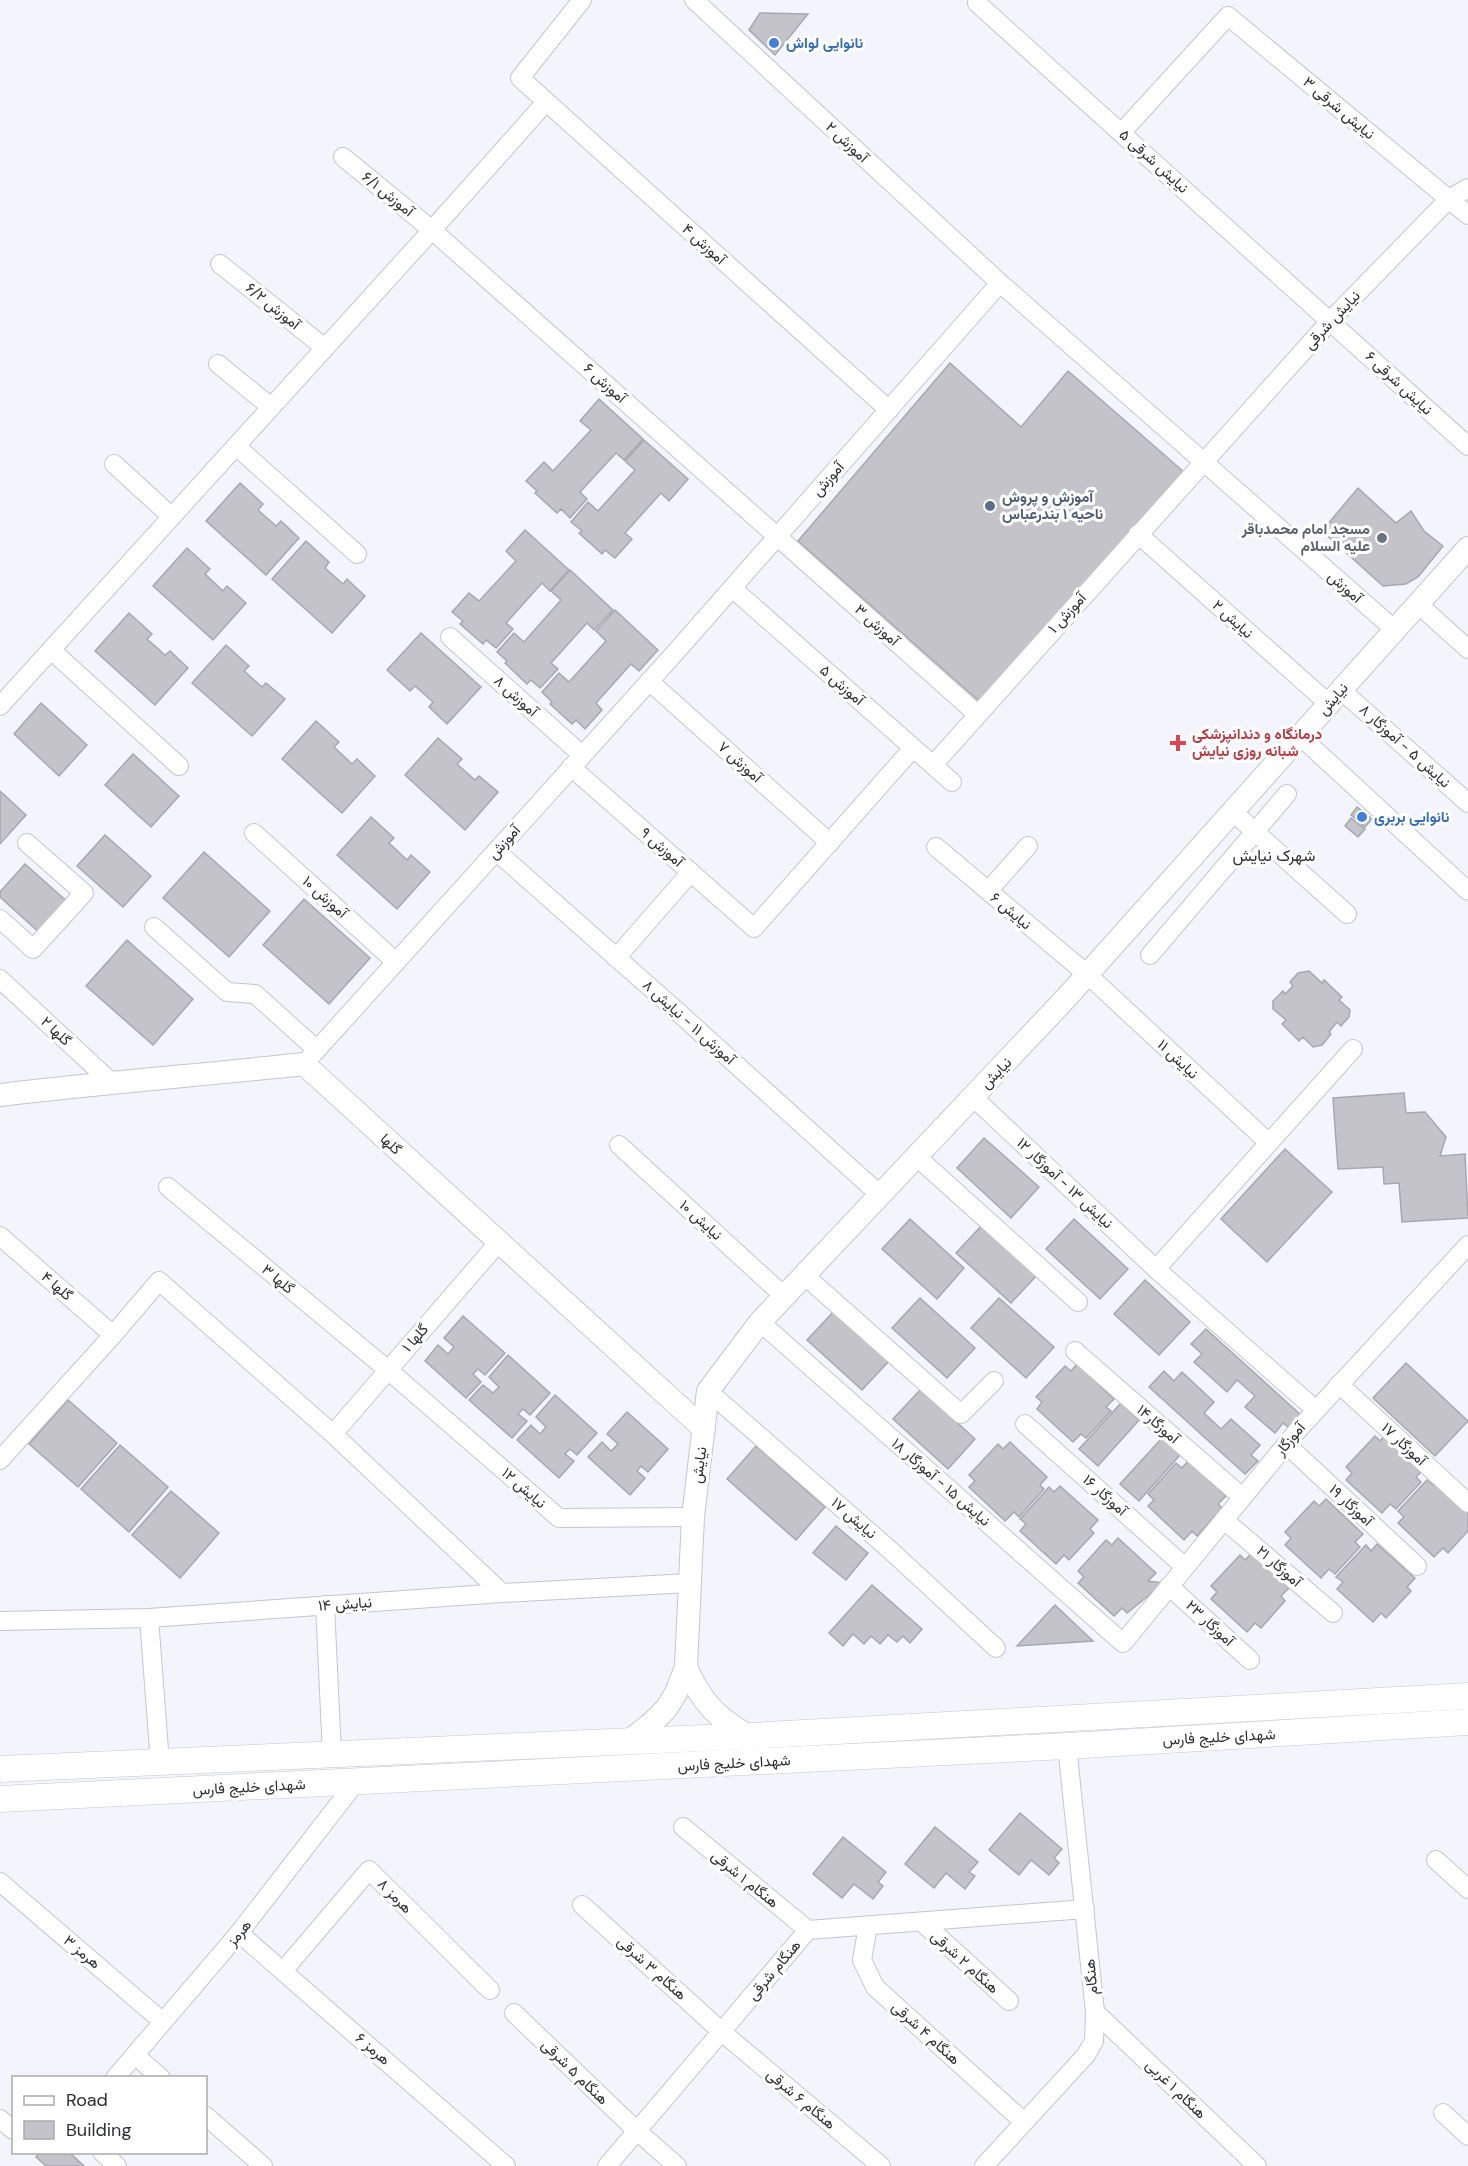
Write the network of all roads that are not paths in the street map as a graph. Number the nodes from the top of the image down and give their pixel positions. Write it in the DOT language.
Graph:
graph roads {
  1 [pos="582,0"];
  2 [pos="694,0"];
  3 [pos="977,3"];
  4 [pos="546,102"];
  5 [pos="1122,132"];
  6 [pos="343,157"];
  7 [pos="1468,188"];
  8 [pos="1449,199"];
  9 [pos="1468,215"];
  10 [pos="432,230"];
  11 [pos="220,264"];
  12 [pos="1000,283"];
  13 [pos="1331,320"];
  14 [pos="325,348"];
  15 [pos="219,364"];
  16 [pos="272,407"];
  17 [pos="889,410"];
  18 [pos="237,446"];
  19 [pos="1468,446"];
  20 [pos="1203,461"];
  21 [pos="114,464"];
  22 [pos="172,517"];
  23 [pos="1138,534"];
  24 [pos="778,536"];
  25 [pos="1468,548"];
  26 [pos="357,555"];
  27 [pos="732,588"];
  28 [pos="1418,604"];
  29 [pos="1395,630"];
  30 [pos="450,637"];
  31 [pos="1468,649"];
  32 [pos="51,650"];
  33 [pos="649,681"];
  34 [pos="1335,697"];
  35 [pos="0,706"];
  36 [pos="977,714"];
  37 [pos="1300,736"];
  38 [pos="913,748"];
  39 [pos="577,761"];
  40 [pos="933,765"];
  41 [pos="179,766"];
  42 [pos="952,782"];
  43 [pos="1287,794"];
  44 [pos="1468,803"];
  45 [pos="1233,812"];
  46 [pos="1255,832"];
  47 [pos="254,833"];
  48 [pos="27,843"];
  49 [pos="830,843"];
  50 [pos="1028,846"];
  51 [pos="936,847"];
  52 [pos="496,851"];
  53 [pos="691,872"];
  54 [pos="988,891"];
  55 [pos="1468,891"];
  56 [pos="1347,914"];
  57 [pos="0,919"];
  58 [pos="154,927"];
  59 [pos="1150,955"];
  60 [pos="616,958"];
  61 [pos="396,962"];
  62 [pos="1088,975"];
  63 [pos="0,979"];
  64 [pos="1353,1049"];
  65 [pos="310,1057"];
  66 [pos="111,1082"];
  67 [pos="0,1095"];
  68 [pos="973,1097"];
  69 [pos="1269,1143"];
  70 [pos="619,1145"];
  71 [pos="917,1156"];
  72 [pos="168,1188"];
  73 [pos="880,1195"];
  74 [pos="0,1236"];
  75 [pos="498,1243"];
  76 [pos="1468,1245"];
  77 [pos="1156,1269"];
  78 [pos="804,1275"];
  79 [pos="784,1296"];
  80 [pos="1078,1302"];
  81 [pos="760,1322"];
  82 [pos="113,1335"];
  83 [pos="1075,1351"];
  84 [pos="388,1370"];
  85 [pos="994,1381"];
  86 [pos="1339,1384"];
  87 [pos="708,1391"];
  88 [pos="1316,1410"];
  89 [pos="1025,1424"];
  90 [pos="704,1430"];
  91 [pos="333,1434"];
  92 [pos="1286,1444"];
  93 [pos="2,1452"];
  94 [pos="1242,1497"];
  95 [pos="1468,1503"];
  96 [pos="693,1517"];
  97 [pos="1224,1520"];
  98 [pos="1417,1566"];
  99 [pos="1185,1567"];
  100 [pos="690,1583"];
  101 [pos="1169,1586"];
  102 [pos="502,1593"];
  103 [pos="325,1605"];
  104 [pos="1333,1612"];
  105 [pos="149,1618"];
  106 [pos="0,1622"];
  107 [pos="1123,1643"];
  108 [pos="996,1648"];
  109 [pos="1250,1660"];
  110 [pos="686,1667"];
  111 [pos="1468,1696"];
  112 [pos="1360,1702"];
  113 [pos="1310,1705"];
  114 [pos="1468,1722"];
  115 [pos="1359,1729"];
  116 [pos="1314,1732"];
  117 [pos="749,1736"];
  118 [pos="629,1741"];
  119 [pos="1067,1746"];
  120 [pos="332,1755"];
  121 [pos="160,1763"];
  122 [pos="0,1769"];
  123 [pos="356,1782"];
  124 [pos="0,1799"];
  125 [pos="682,1827"];
  126 [pos="1436,1860"];
  127 [pos="0,1882"];
  128 [pos="1468,1889"];
  129 [pos="582,1905"];
  130 [pos="1085,1909"];
  131 [pos="922,1922"];
  132 [pos="868,1926"];
  133 [pos="808,1930"];
  134 [pos="239,1934"];
  135 [pos="283,1971"];
  136 [pos="490,1990"];
  137 [pos="1009,2001"];
  138 [pos="1095,2012"];
  139 [pos="514,2013"];
  140 [pos="163,2022"];
  141 [pos="722,2032"];
  142 [pos="135,2055"];
  143 [pos="117,2076"];
  144 [pos="159,2076"];
  145 [pos="1443,2113"];
  146 [pos="207,2117"];
  147 [pos="1024,2122"];
  148 [pos="637,2132"];
  149 [pos="1468,2136"];
  150 [pos="104,2154"];
  151 [pos="994,2163"];
  152 [pos="117,2166"];
  153 [pos="264,2166"];
  154 [pos="506,2166"];
  155 [pos="607,2166"];
  156 [pos="677,2166"];
  157 [pos="881,2166"];
  158 [pos="1257,2166"];
  1 -- 4 [label="street, آموزش ۴"];
  2 -- 12 [label="street, آموزش ۲"];
  3 -- 5 [label="street, نیایش شرقی ۵"];
  4 -- 10 [label="street"];
  4 -- 17 [label="street, آموزش ۴"];
  5 -- 8 [label="street, نیایش شرقی ۳"];
  5 -- 13 [label="street, نیایش شرقی ۵"];
  6 -- 10 [label="street, آموزش ۶/۱"];
  7 -- 8 [label="street, نیایش شرقی"];
  8 -- 9 [label="street, نیایش شرقی ۳"];
  8 -- 13 [label="street, نیایش شرقی"];
  10 -- 14 [label="street"];
  10 -- 24 [label="street, آموزش ۶"];
  11 -- 14 [label="street, آموزش ۶/۲"];
  12 -- 17 [label="street, آموزش"];
  12 -- 20 [label="street, آموزش"];
  13 -- 19 [label="street, نیایش شرقی ۶"];
  13 -- 20 [label="street, نیایش شرقی"];
  14 -- 16 [label="street"];
  15 -- 16 [label="street"];
  16 -- 18 [label="street"];
  17 -- 24 [label="street, آموزش"];
  18 -- 22 [label="street"];
  18 -- 26 [label="street"];
  20 -- 23 [label="street, آموزش ۱"];
  20 -- 29 [label="street, آموزش"];
  21 -- 22 [label="street"];
  22 -- 32 [label="street"];
  23 -- 34 [label="street, نیایش ۲"];
  23 -- 36 [label="street, آموزش ۱"];
  24 -- 27 [label="street, آموزش"];
  24 -- 36 [label="street, آموزش ۳"];
  25 -- 28 [label="street, نیایش"];
  27 -- 33 [label="street, آموزش"];
  27 -- 38 [label="street, آموزش ۵"];
  28 -- 29 [label="street, نیایش"];
  28 -- 31 [label="street"];
  29 -- 34 [label="street, نیایش"];
  30 -- 39 [label="street, آموزش ۸"];
  32 -- 35 [label="street"];
  32 -- 41 [label="street"];
  33 -- 39 [label="street, آموزش"];
  33 -- 49 [label="street, آموزش ۷"];
  34 -- 37 [label="street, نیایش"];
  34 -- 44 [label="street, نیایش ۵ - آموزگار ۸"];
  36 -- 40 [label="street, آموزش ۱"];
  37 -- 45 [label="street, نیایش"];
  37 -- 55 [label="street"];
  38 -- 40 [label="street, آموزش ۵"];
  38 -- 49 [label="street"];
  39 -- 52 [label="street, آموزش"];
  39 -- 53 [label="street, آموزش ۹"];
  40 -- 42 [label="street, آموزش ۵"];
  43 -- 46 [label="street"];
  45 -- 46 [label="street"];
  45 -- 62 [label="street, نیایش"];
  46 -- 56 [label="street"];
  46 -- 59 [label="street"];
  47 -- 61 [label="street, آموزش ۱۰"];
  48 -- 57 [label="street"];
  49 -- 53 [label="street, آموزش ۹"];
  50 -- 54 [label="street"];
  51 -- 54 [label="street, نیایش ۶"];
  52 -- 60 [label="street, آموزش ۱۱ - نیایش ۸"];
  52 -- 61 [label="street, آموزش"];
  53 -- 60 [label="street"];
  54 -- 62 [label="street, نیایش ۶"];
  58 -- 65 [label="street"];
  60 -- 73 [label="street, آموزش ۱۱ - نیایش ۸"];
  61 -- 65 [label="street, آموزش"];
  62 -- 68 [label="street, نیایش"];
  62 -- 69 [label="street, نیایش ۱۱"];
  63 -- 66 [label="street, گلها ۲"];
  64 -- 69 [label="street"];
  65 -- 66 [label="street"];
  65 -- 75 [label="street, گلها"];
  66 -- 67 [label="street"];
  68 -- 71 [label="street, نیایش"];
  68 -- 77 [label="street, نیایش ۱۳ - آموزگار ۱۲"];
  69 -- 77 [label="street"];
  70 -- 79 [label="street, نیایش ۱۰"];
  71 -- 73 [label="street, نیایش"];
  71 -- 80 [label="street"];
  72 -- 84 [label="street, گلها ۳"];
  73 -- 78 [label="street, نیایش"];
  74 -- 82 [label="street, گلها ۴"];
  75 -- 84 [label="street, گلها ۱"];
  75 -- 90 [label="street, گلها"];
  76 -- 86 [label="street, آموزگار"];
  77 -- 88 [label="street, نیایش ۱۳ - آموزگار ۱۲"];
  78 -- 79 [label="street, نیایش"];
  78 -- 85 [label="street"];
  79 -- 81 [label="street, نیایش"];
  81 -- 87 [label="street, نیایش"];
  81 -- 107 [label="street, نیایش ۱۵ - آموزگار ۱۸"];
  82 -- 91 [label="street"];
  82 -- 93 [label="street"];
  83 -- 94 [label="street, آموزگار۱۴"];
  84 -- 91 [label="street, گلها ۱"];
  84 -- 96 [label="street, نیایش ۱۲"];
  86 -- 88 [label="street, آموزگار"];
  86 -- 95 [label="street, آموزگار ۱۷"];
  87 -- 90 [label="street, نیایش"];
  87 -- 108 [label="street, نیایش ۱۷"];
  88 -- 92 [label="street, آموزگار"];
  89 -- 99 [label="street, آموزگار ۱۶"];
  90 -- 96 [label="street, نیایش"];
  91 -- 102 [label="street"];
  92 -- 94 [label="street, آموزگار"];
  92 -- 98 [label="street, آموزگار ۱۹"];
  94 -- 97 [label="street, آموزگار"];
  96 -- 100 [label="street, نیایش"];
  97 -- 99 [label="street, آموزگار"];
  97 -- 104 [label="street, آموزگار ۲۱"];
  99 -- 101 [label="street, آموزگار"];
  100 -- 102 [label="street, نیایش ۱۴"];
  100 -- 110 [label="street, نیایش"];
  101 -- 107 [label="street, آموزگار"];
  101 -- 109 [label="street, آموزگار ۲۳"];
  102 -- 103 [label="street, نیایش ۱۴"];
  103 -- 105 [label="street, نیایش ۱۴"];
  103 -- 120 [label="street"];
  105 -- 106 [label="street, نیایش ۱۴"];
  105 -- 121 [label="street"];
  110 -- 117 [label="street, نیایش"];
  110 -- 118 [label="street, نیایش"];
  111 -- 112 [label="main road, شهدای خلیج فارس"];
  112 -- 113 [label="main road, شهدای خلیج فارس"];
  112 -- 115 [label="main road"];
  113 -- 116 [label="main road"];
  113 -- 117 [label="main road, شهدای خلیج فارس"];
  114 -- 115 [label="main road, شهدای خلیج فارس"];
  115 -- 116 [label="main road, شهدای خلیج فارس"];
  116 -- 119 [label="main road, شهدای خلیج فارس"];
  117 -- 118 [label="main road, شهدای خلیج فارس"];
  118 -- 120 [label="main road, شهدای خلیج فارس"];
  119 -- 123 [label="main road, شهدای خلیج فارس"];
  119 -- 130 [label="street, هنگام"];
  120 -- 121 [label="main road, شهدای خلیج فارس"];
  121 -- 122 [label="main road, شهدای خلیج فارس"];
  123 -- 124 [label="main road, شهدای خلیج فارس"];
  123 -- 134 [label="street, هرمز"];
  125 -- 133 [label="street, هنگام ۱ شرقی"];
  126 -- 128 [label="street"];
  127 -- 140 [label="street, هرمز ۳"];
  129 -- 141 [label="street, هنگام ۳ شرقی"];
  130 -- 131 [label="street, هنگام شرقی"];
  130 -- 138 [label="street, هنگام"];
  131 -- 132 [label="street, هنگام شرقی"];
  131 -- 137 [label="street, هنگام ۲ شرقی"];
  132 -- 133 [label="street, هنگام شرقی"];
  132 -- 147 [label="street, هنگام ۴ شرقی"];
  133 -- 141 [label="street, هنگام شرقی"];
  134 -- 135 [label="street, هرمز ۶"];
  134 -- 140 [label="street, هرمز"];
  135 -- 136 [label="street, هرمز ۸"];
  135 -- 154 [label="street, هرمز ۶"];
  138 -- 147 [label="street, هنگام"];
  138 -- 158 [label="street, هنگام ۱ غربی"];
  139 -- 148 [label="street, هنگام ۵ شرقی"];
  140 -- 142 [label="street, هرمز"];
  141 -- 148 [label="street, هنگام شرقی"];
  141 -- 157 [label="street, هنگام ۶ شرقی"];
  142 -- 143 [label="street, هرمز"];
  142 -- 144 [label="street"];
  145 -- 149 [label="street"];
  146 -- 153 [label="street"];
  147 -- 151 [label="street, هنگام"];
  148 -- 155 [label="street, هنگام شرقی"];
  148 -- 156 [label="street, هنگام ۵ شرقی"];
  150 -- 152 [label="street"];
}
